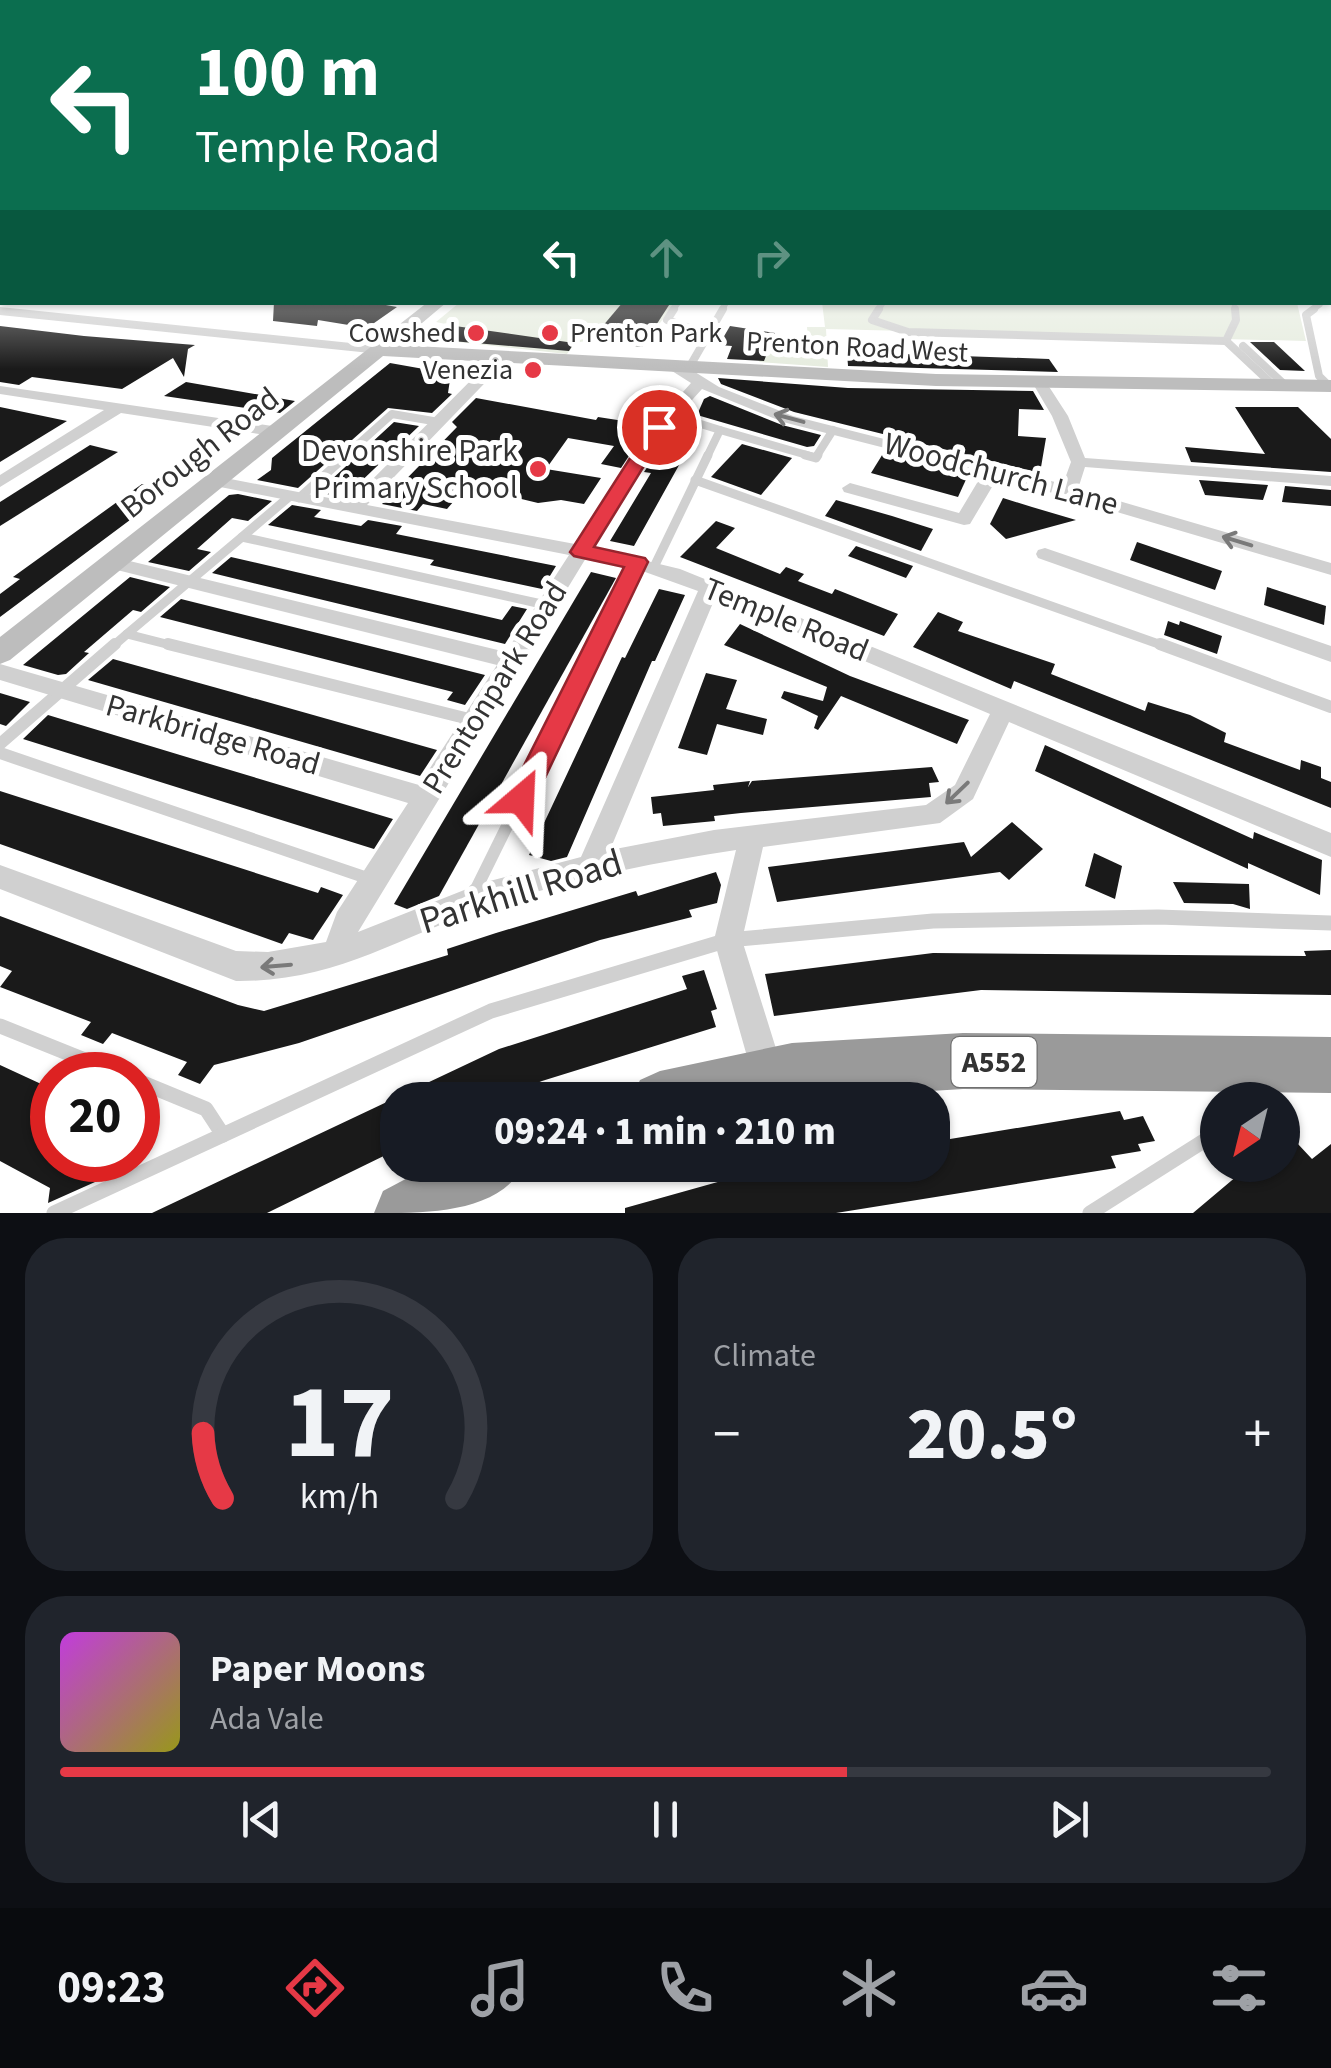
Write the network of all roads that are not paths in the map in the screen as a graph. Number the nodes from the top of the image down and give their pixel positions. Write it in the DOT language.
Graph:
graph roads {
  1 [pos="435,305"];
  2 [pos="677,305"];
  3 [pos="725,305"];
  4 [pos="882,305"];
  5 [pos="1234,305"];
  6 [pos="1320,305"];
  7 [pos="0,311"];
  8 [pos="707,334"];
  9 [pos="1226,341"];
  10 [pos="1242,346"];
  11 [pos="380,350"];
  12 [pos="503,356"];
  13 [pos="690,372"];
  14 [pos="1039,382"];
  15 [pos="1280,386"];
  16 [pos="1330,386"];
  17 [pos="0,390"];
  18 [pos="118,408"];
  19 [pos="672,415"];
  20 [pos="440,422"];
  21 [pos="720,430"];
  22 [pos="832,430"];
  23 [pos="279,432"];
  24 [pos="1079,462"];
  25 [pos="993,470"];
  26 [pos="695,480"];
  27 [pos="215,481"];
  28 [pos="1331,481"];
  29 [pos="0,482"];
  30 [pos="850,488"];
  31 [pos="1069,491"];
  32 [pos="294,497"];
  33 [pos="354,508"];
  34 [pos="242,536"];
  35 [pos="581,552"];
  36 [pos="1045,554"];
  37 [pos="113,563"];
  38 [pos="646,565"];
  39 [pos="1331,568"];
  40 [pos="192,582"];
  41 [pos="710,588"];
  42 [pos="546,606"];
  43 [pos="127,634"];
  44 [pos="0,653"];
  45 [pos="1331,654"];
  46 [pos="513,661"];
  47 [pos="0,672"];
  48 [pos="62,691"];
  49 [pos="1331,707"];
  50 [pos="1004,710"];
  51 [pos="476,721"];
  52 [pos="0,744"];
  53 [pos="0,753"];
  54 [pos="426,798"];
  55 [pos="752,839"];
  56 [pos="1331,845"];
  57 [pos="590,866"];
  58 [pos="0,877"];
  59 [pos="374,880"];
  60 [pos="471,900"];
  61 [pos="1331,923"];
  62 [pos="728,940"];
  63 [pos="336,954"];
  64 [pos="0,1026"];
  65 [pos="65,1052"];
  66 [pos="768,1076"];
  67 [pos="1292,1076"];
  68 [pos="741,1082"];
  69 [pos="160,1091"];
  70 [pos="223,1135"];
  71 [pos="1200,1143"];
  72 [pos="462,1182"];
  73 [pos="54,1213"];
  74 [pos="405,1213"];
  75 [pos="1090,1213"];
  1 -- 11 [label="street, Borough Road"];
  2 -- 8 [label="lane"];
  3 -- 8 [label="lane"];
  4 -- 9 [label="lane"];
  5 -- 9 [label="lane"];
  6 -- 16 [label="lane"];
  7 -- 11 [label="street"];
  8 -- 13 [label="lane"];
  9 -- 15 [label="lane"];
  10 -- 15 [label="lane"];
  11 -- 12 [label="street, Prenton Road West"];
  11 -- 23 [label="street, Borough Road"];
  12 -- 13 [label="street, Prenton Road West"];
  12 -- 20 [label="street"];
  13 -- 14 [label="street, Prenton Road West"];
  13 -- 19 [label="street, Prentonpark Road"];
  22 -- 13 [label="street, Woodchurch Lane, one-way"];
  14 -- 15 [label="street, Prenton Road West"];
  14 -- 24 [label="street"];
  15 -- 16 [label="street, Prenton Road West"];
  17 -- 18 [label="street"];
  18 -- 23 [label="street"];
  18 -- 29 [label="street"];
  19 -- 21 [label="lane"];
  19 -- 35 [label="street, Prentonpark Road"];
  20 -- 32 [label="lane"];
  20 -- 33 [label="street"];
  21 -- 22 [label="lane"];
  21 -- 26 [label="lane"];
  22 -- 25 [label="street, Woodchurch Lane"];
  23 -- 27 [label="street, Borough Road"];
  24 -- 28 [label="street"];
  24 -- 31 [label="street"];
  25 -- 30 [label="street"];
  25 -- 31 [label="street, Woodchurch Lane"];
  26 -- 38 [label="lane"];
  26 -- 49 [label="lane"];
  27 -- 32 [label="street, Temple Road"];
  27 -- 37 [label="street, Borough Road"];
  39 -- 31 [label="street, Woodchurch Lane, one-way"];
  32 -- 33 [label="street, Temple Road"];
  32 -- 34 [label="lane"];
  33 -- 35 [label="street, Temple Road"];
  34 -- 40 [label="lane"];
  34 -- 42 [label="lane"];
  35 -- 38 [label="street, Temple Road"];
  35 -- 42 [label="street, Prentonpark Road"];
  36 -- 45 [label="street"];
  37 -- 40 [label="street"];
  37 -- 44 [label="street, Borough Road"];
  38 -- 41 [label="street, Temple Road"];
  38 -- 60 [label="lane"];
  40 -- 43 [label="lane"];
  40 -- 46 [label="street"];
  41 -- 50 [label="street, Temple Road"];
  41 -- 57 [label="street"];
  42 -- 46 [label="street, Prentonpark Road"];
  43 -- 48 [label="lane"];
  43 -- 51 [label="lane"];
  46 -- 51 [label="street, Prentonpark Road"];
  47 -- 48 [label="street, Parkbridge Road"];
  48 -- 52 [label="lane"];
  48 -- 54 [label="street, Parkbridge Road"];
  50 -- 55 [label="street, Parkhill Road, one-way"];
  50 -- 56 [label="street, Temple Road"];
  51 -- 54 [label="street, Prentonpark Road"];
  53 -- 59 [label="lane"];
  54 -- 59 [label="street, Prentonpark Road"];
  55 -- 57 [label="street, Parkhill Road"];
  55 -- 62 [label="street"];
  57 -- 60 [label="street, Parkhill Road"];
  63 -- 58 [label="street, Parkhill Road, one-way"];
  59 -- 63 [label="street, Prentonpark Road"];
  60 -- 63 [label="street, Parkhill Road"];
  61 -- 62 [label="lane"];
  62 -- 66 [label="street"];
  62 -- 70 [label="lane"];
  64 -- 65 [label="lane"];
  66 -- 67 [label="highway, A552"];
  66 -- 68 [label="highway, A552"];
  69 -- 70 [label="lane"];
  70 -- 73 [label="lane"];
  71 -- 75 [label="lane"];
  72 -- 74 [label="highway"];
}
